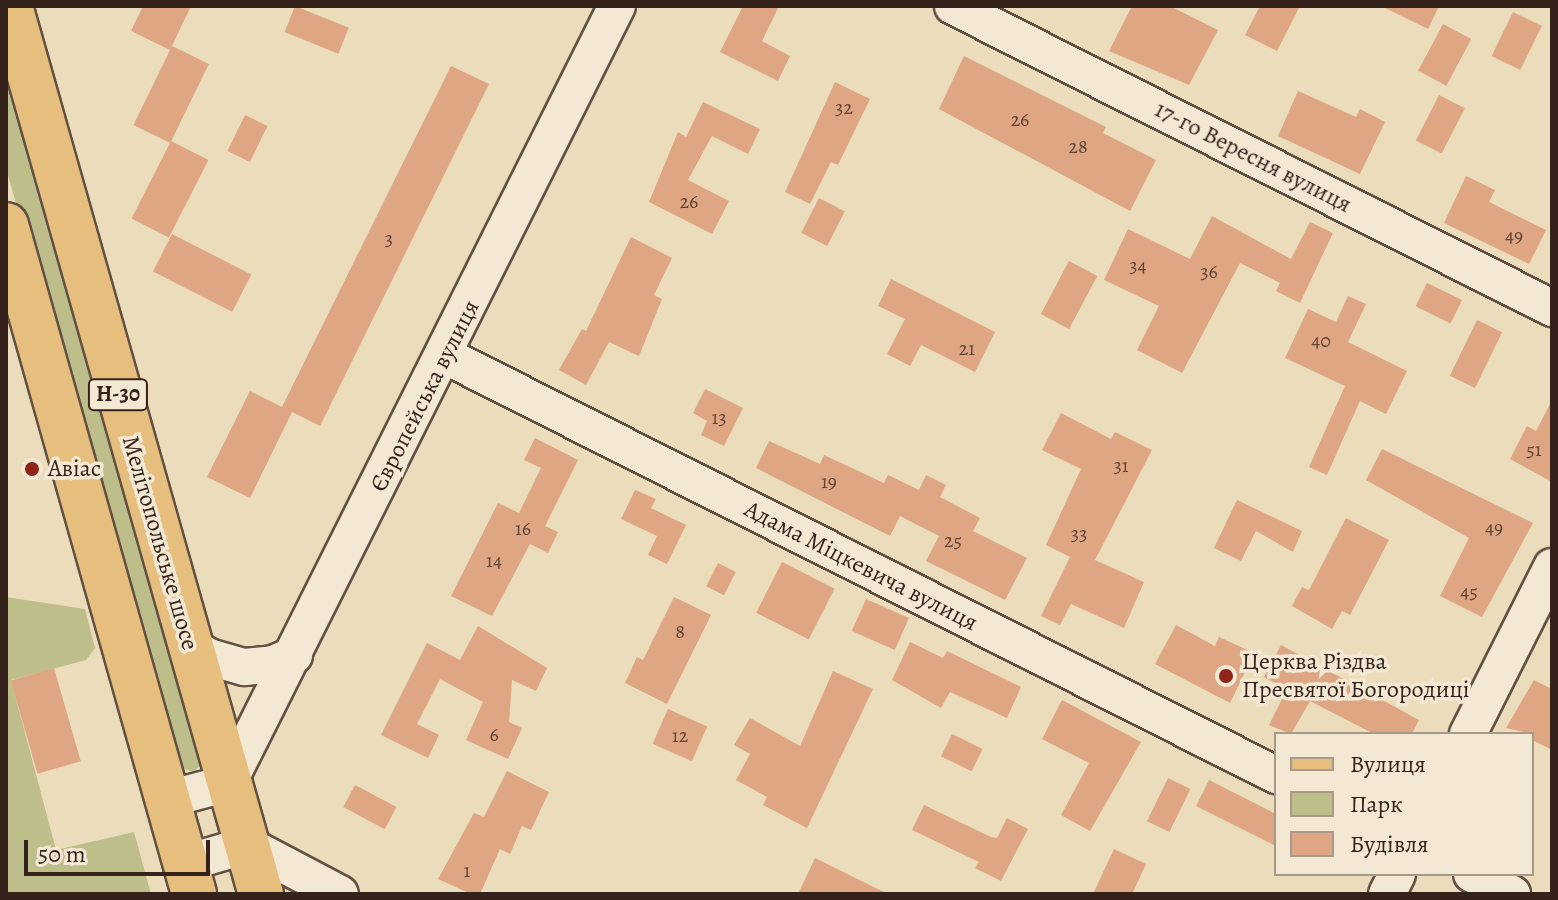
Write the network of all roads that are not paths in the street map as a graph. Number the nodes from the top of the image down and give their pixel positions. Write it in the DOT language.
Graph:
graph roads {
  1 [pos="10,6"];
  2 [pos="617,6"];
  3 [pos="953,6"];
  4 [pos="6,225"];
  5 [pos="1552,308"];
  6 [pos="446,356"];
  7 [pos="1552,567"];
  8 [pos="189,645"];
  9 [pos="294,655"];
  10 [pos="1469,732"];
  11 [pos="1274,774"];
  12 [pos="228,783"];
  13 [pos="168,799"];
  14 [pos="247,845"];
  15 [pos="1396,876"];
  16 [pos="1476,876"];
  17 [pos="190,879"];
  18 [pos="261,894"];
  19 [pos="340,894"];
  20 [pos="1387,894"];
  21 [pos="1512,894"];
  1 -- 8 [label="main road, Мелітопольське шосе / Н-30"];
  2 -- 6 [label="street, Європейська вулиця"];
  3 -- 5 [label="street, 17-го Вересня вулиця"];
  4 -- 13 [label="main road, Н-30"];
  6 -- 9 [label="street, Європейська вулиця"];
  6 -- 11 [label="street, Адама Міцкевича вулиця"];
  7 -- 10 [label="street"];
  8 -- 9 [label="street"];
  8 -- 12 [label="main road, Мелітопольське шосе / Н-30"];
  9 -- 12 [label="street, Європейська вулиця"];
  12 -- 13 [label="street"];
  12 -- 14 [label="main road, Мелітопольське шосе / Н-30"];
  13 -- 17 [label="main road, Н-30"];
  14 -- 17 [label="street"];
  14 -- 18 [label="main road, Мелітопольське шосе / Н-30"];
  14 -- 19 [label="street"];
  15 -- 20 [label="street"];
  16 -- 21 [label="street"];
}
